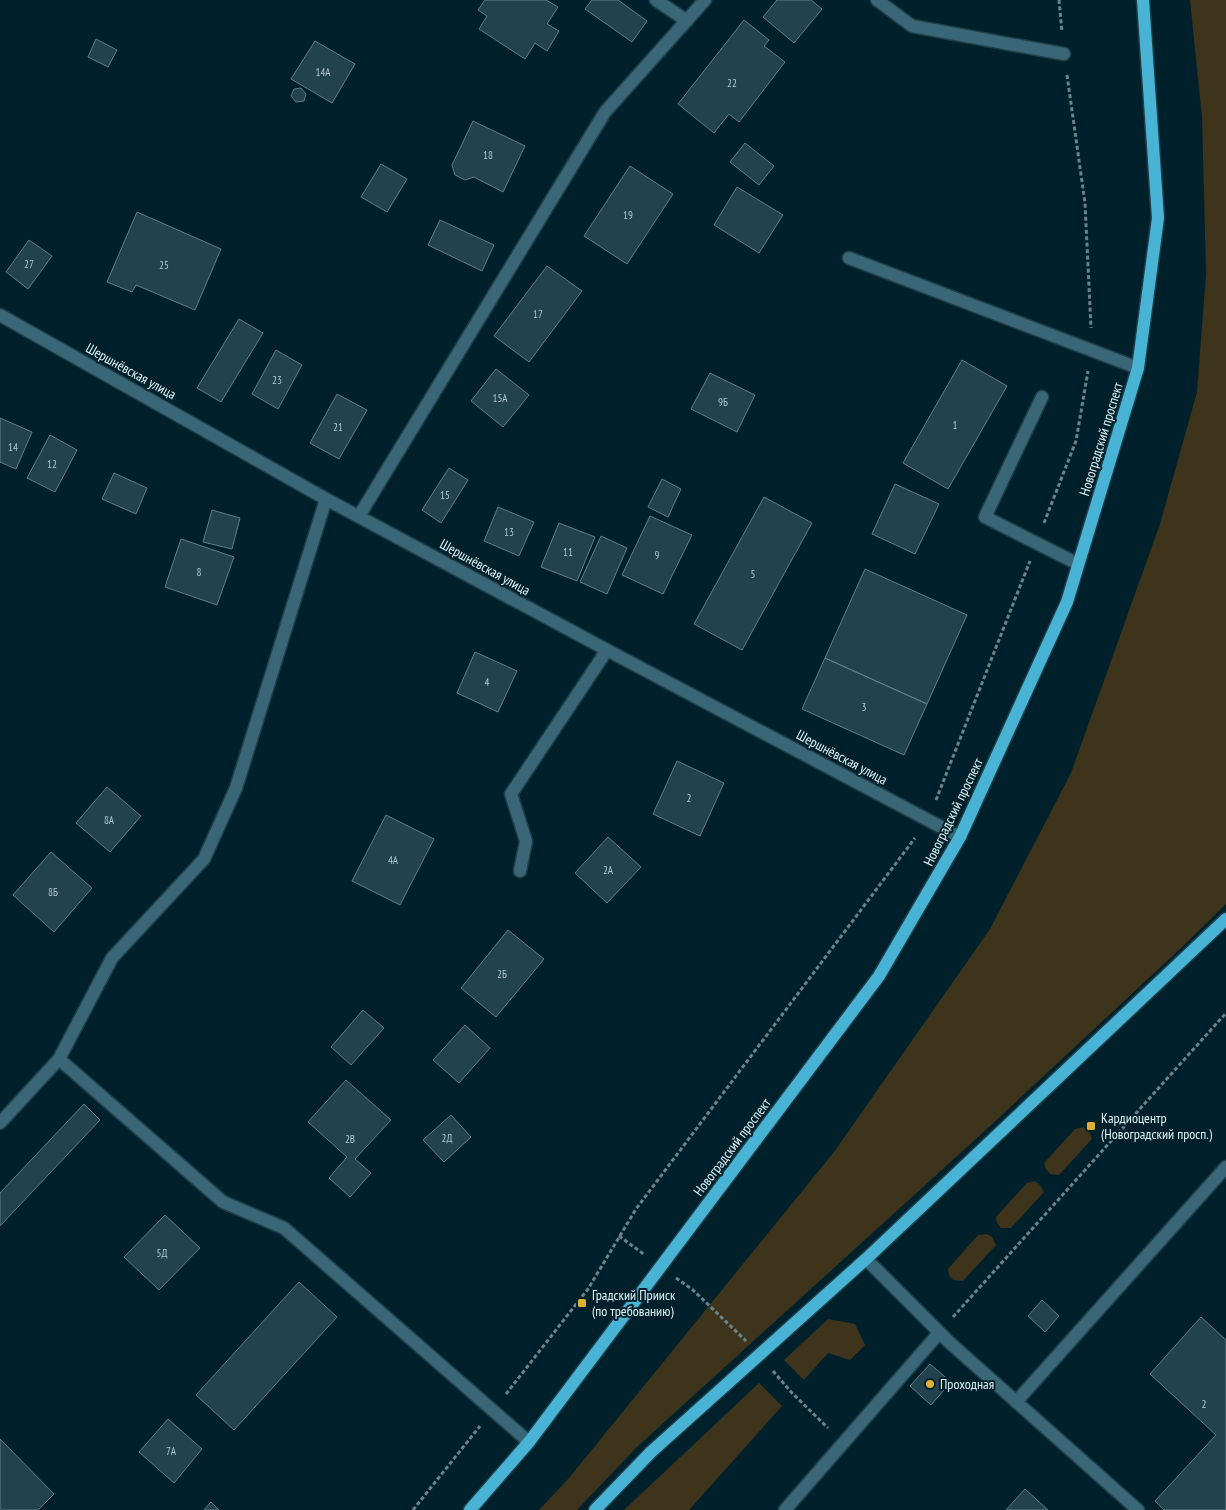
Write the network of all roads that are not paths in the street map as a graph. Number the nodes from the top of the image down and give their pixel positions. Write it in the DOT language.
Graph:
graph roads {
  1 [pos="656,0"];
  2 [pos="705,0"];
  3 [pos="877,0"];
  4 [pos="1143,0"];
  5 [pos="687,21"];
  6 [pos="1064,54"];
  7 [pos="849,258"];
  8 [pos="0,315"];
  9 [pos="1138,368"];
  10 [pos="1042,397"];
  11 [pos="326,498"];
  12 [pos="359,516"];
  13 [pos="1078,564"];
  14 [pos="607,650"];
  15 [pos="960,836"];
  16 [pos="520,870"];
  17 [pos="1226,919"];
  18 [pos="59,1059"];
  19 [pos="0,1123"];
  20 [pos="1226,1167"];
  21 [pos="866,1259"];
  22 [pos="939,1333"];
  23 [pos="1016,1402"];
  24 [pos="529,1442"];
  25 [pos="470,1510"];
  26 [pos="595,1510"];
  27 [pos="784,1510"];
  28 [pos="1138,1510"];
  1 -- 5 [label="street"];
  2 -- 5 [label="street"];
  3 -- 6 [label="street"];
  4 -- 9 [label="main road, Новоградский проспект"];
  5 -- 12 [label="street"];
  7 -- 9 [label="street"];
  8 -- 11 [label="street, Шершнёвская улица"];
  9 -- 13 [label="main road, Новоградский проспект"];
  10 -- 13 [label="street"];
  11 -- 12 [label="street, Шершнёвская улица"];
  11 -- 18 [label="street"];
  12 -- 14 [label="street, Шершнёвская улица"];
  13 -- 15 [label="main road, Новоградский проспект"];
  14 -- 15 [label="street, Шершнёвская улица"];
  14 -- 16 [label="street"];
  15 -- 24 [label="main road, Новоградский проспект"];
  17 -- 21 [label="main road"];
  18 -- 19 [label="street"];
  18 -- 24 [label="street"];
  20 -- 23 [label="street"];
  21 -- 22 [label="street"];
  21 -- 26 [label="main road"];
  22 -- 23 [label="street"];
  22 -- 27 [label="street"];
  23 -- 28 [label="street"];
  24 -- 25 [label="main road, Новоградский проспект"];
}
